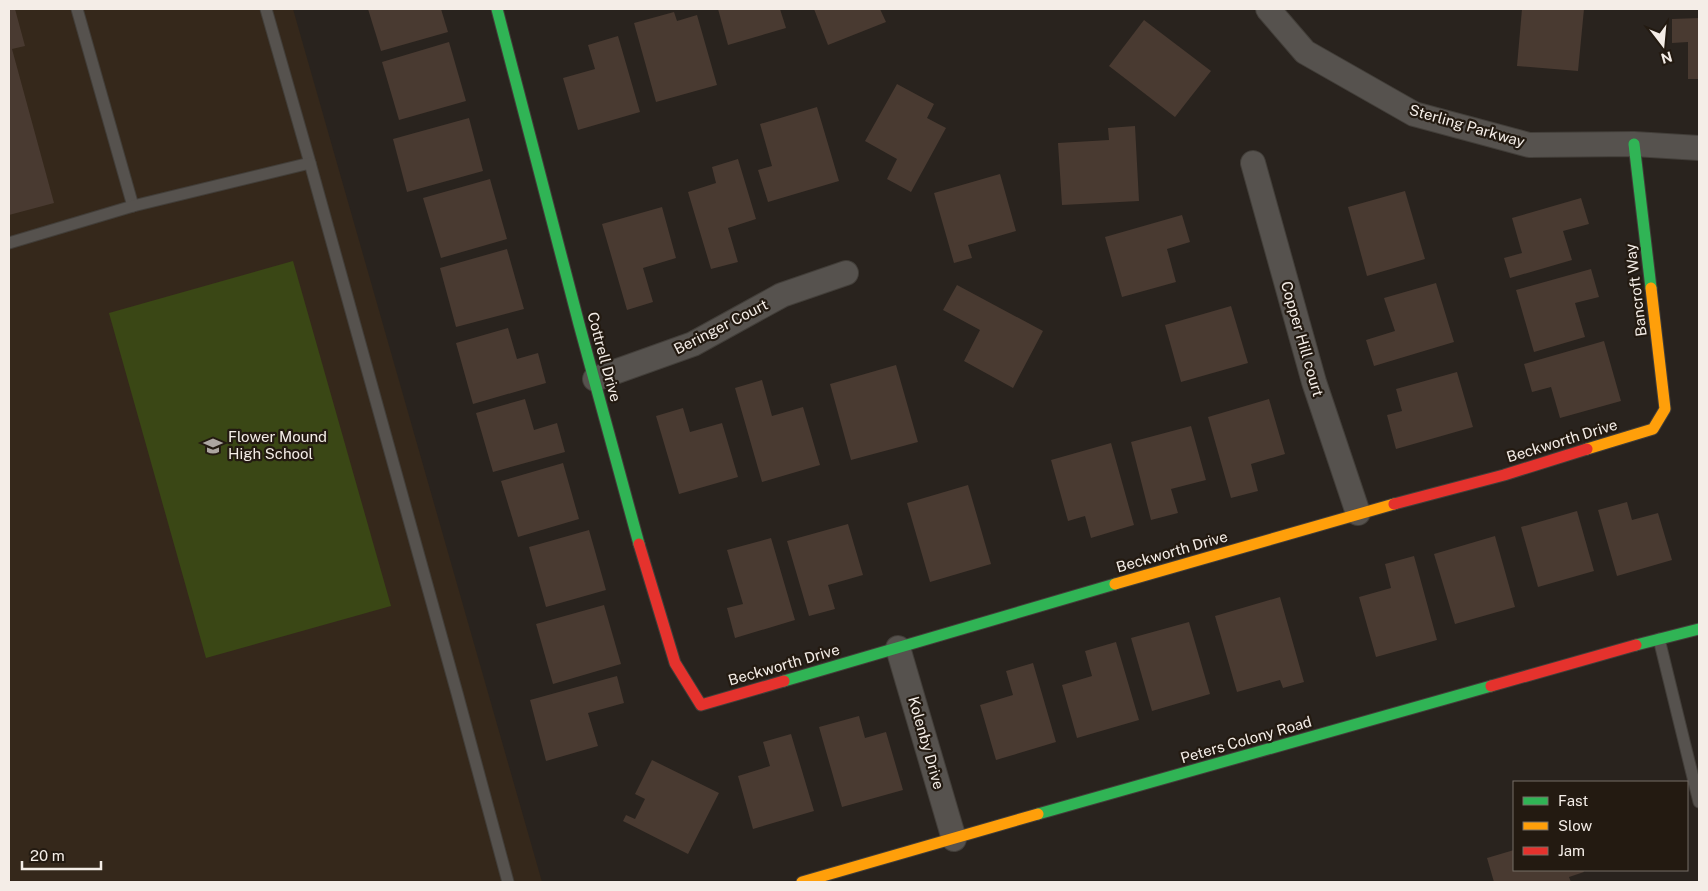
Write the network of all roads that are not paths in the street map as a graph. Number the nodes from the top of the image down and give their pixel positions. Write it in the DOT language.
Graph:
graph roads {
  1 [pos="78,9"];
  2 [pos="266,9"];
  3 [pos="1268,9"];
  4 [pos="500,10"];
  5 [pos="1634,144"];
  6 [pos="1699,148"];
  7 [pos="310,163"];
  8 [pos="1253,163"];
  9 [pos="132,206"];
  10 [pos="9,243"];
  11 [pos="846,273"];
  12 [pos="595,379"];
  13 [pos="1652,428"];
  14 [pos="1358,513"];
  15 [pos="1699,629"];
  16 [pos="1658,639"];
  17 [pos="898,648"];
  18 [pos="701,705"];
  19 [pos="1699,802"];
  20 [pos="954,839"];
  21 [pos="508,882"];
  22 [pos="802,882"];
  1 -- 9 [label="lane"];
  2 -- 7 [label="lane"];
  3 -- 5 [label="street, Sterling Parkway"];
  4 -- 12 [label="street, Cottrell Drive"];
  5 -- 6 [label="street, Sterling Parkway"];
  5 -- 13 [label="street, Bancroft Way"];
  7 -- 9 [label="lane"];
  7 -- 21 [label="lane"];
  8 -- 14 [label="street, Copper Hill court"];
  9 -- 10 [label="lane"];
  11 -- 12 [label="street, Beringer Court"];
  12 -- 18 [label="street, Cottrell Drive"];
  13 -- 14 [label="street, Beckworth Drive"];
  14 -- 17 [label="street, Beckworth Drive"];
  15 -- 16 [label="street, Peters Colony Road"];
  16 -- 19 [label="lane"];
  16 -- 20 [label="street, Peters Colony Road"];
  17 -- 18 [label="street, Beckworth Drive"];
  17 -- 20 [label="street, Kolenby Drive"];
  20 -- 22 [label="street, Peters Colony Road"];
}
